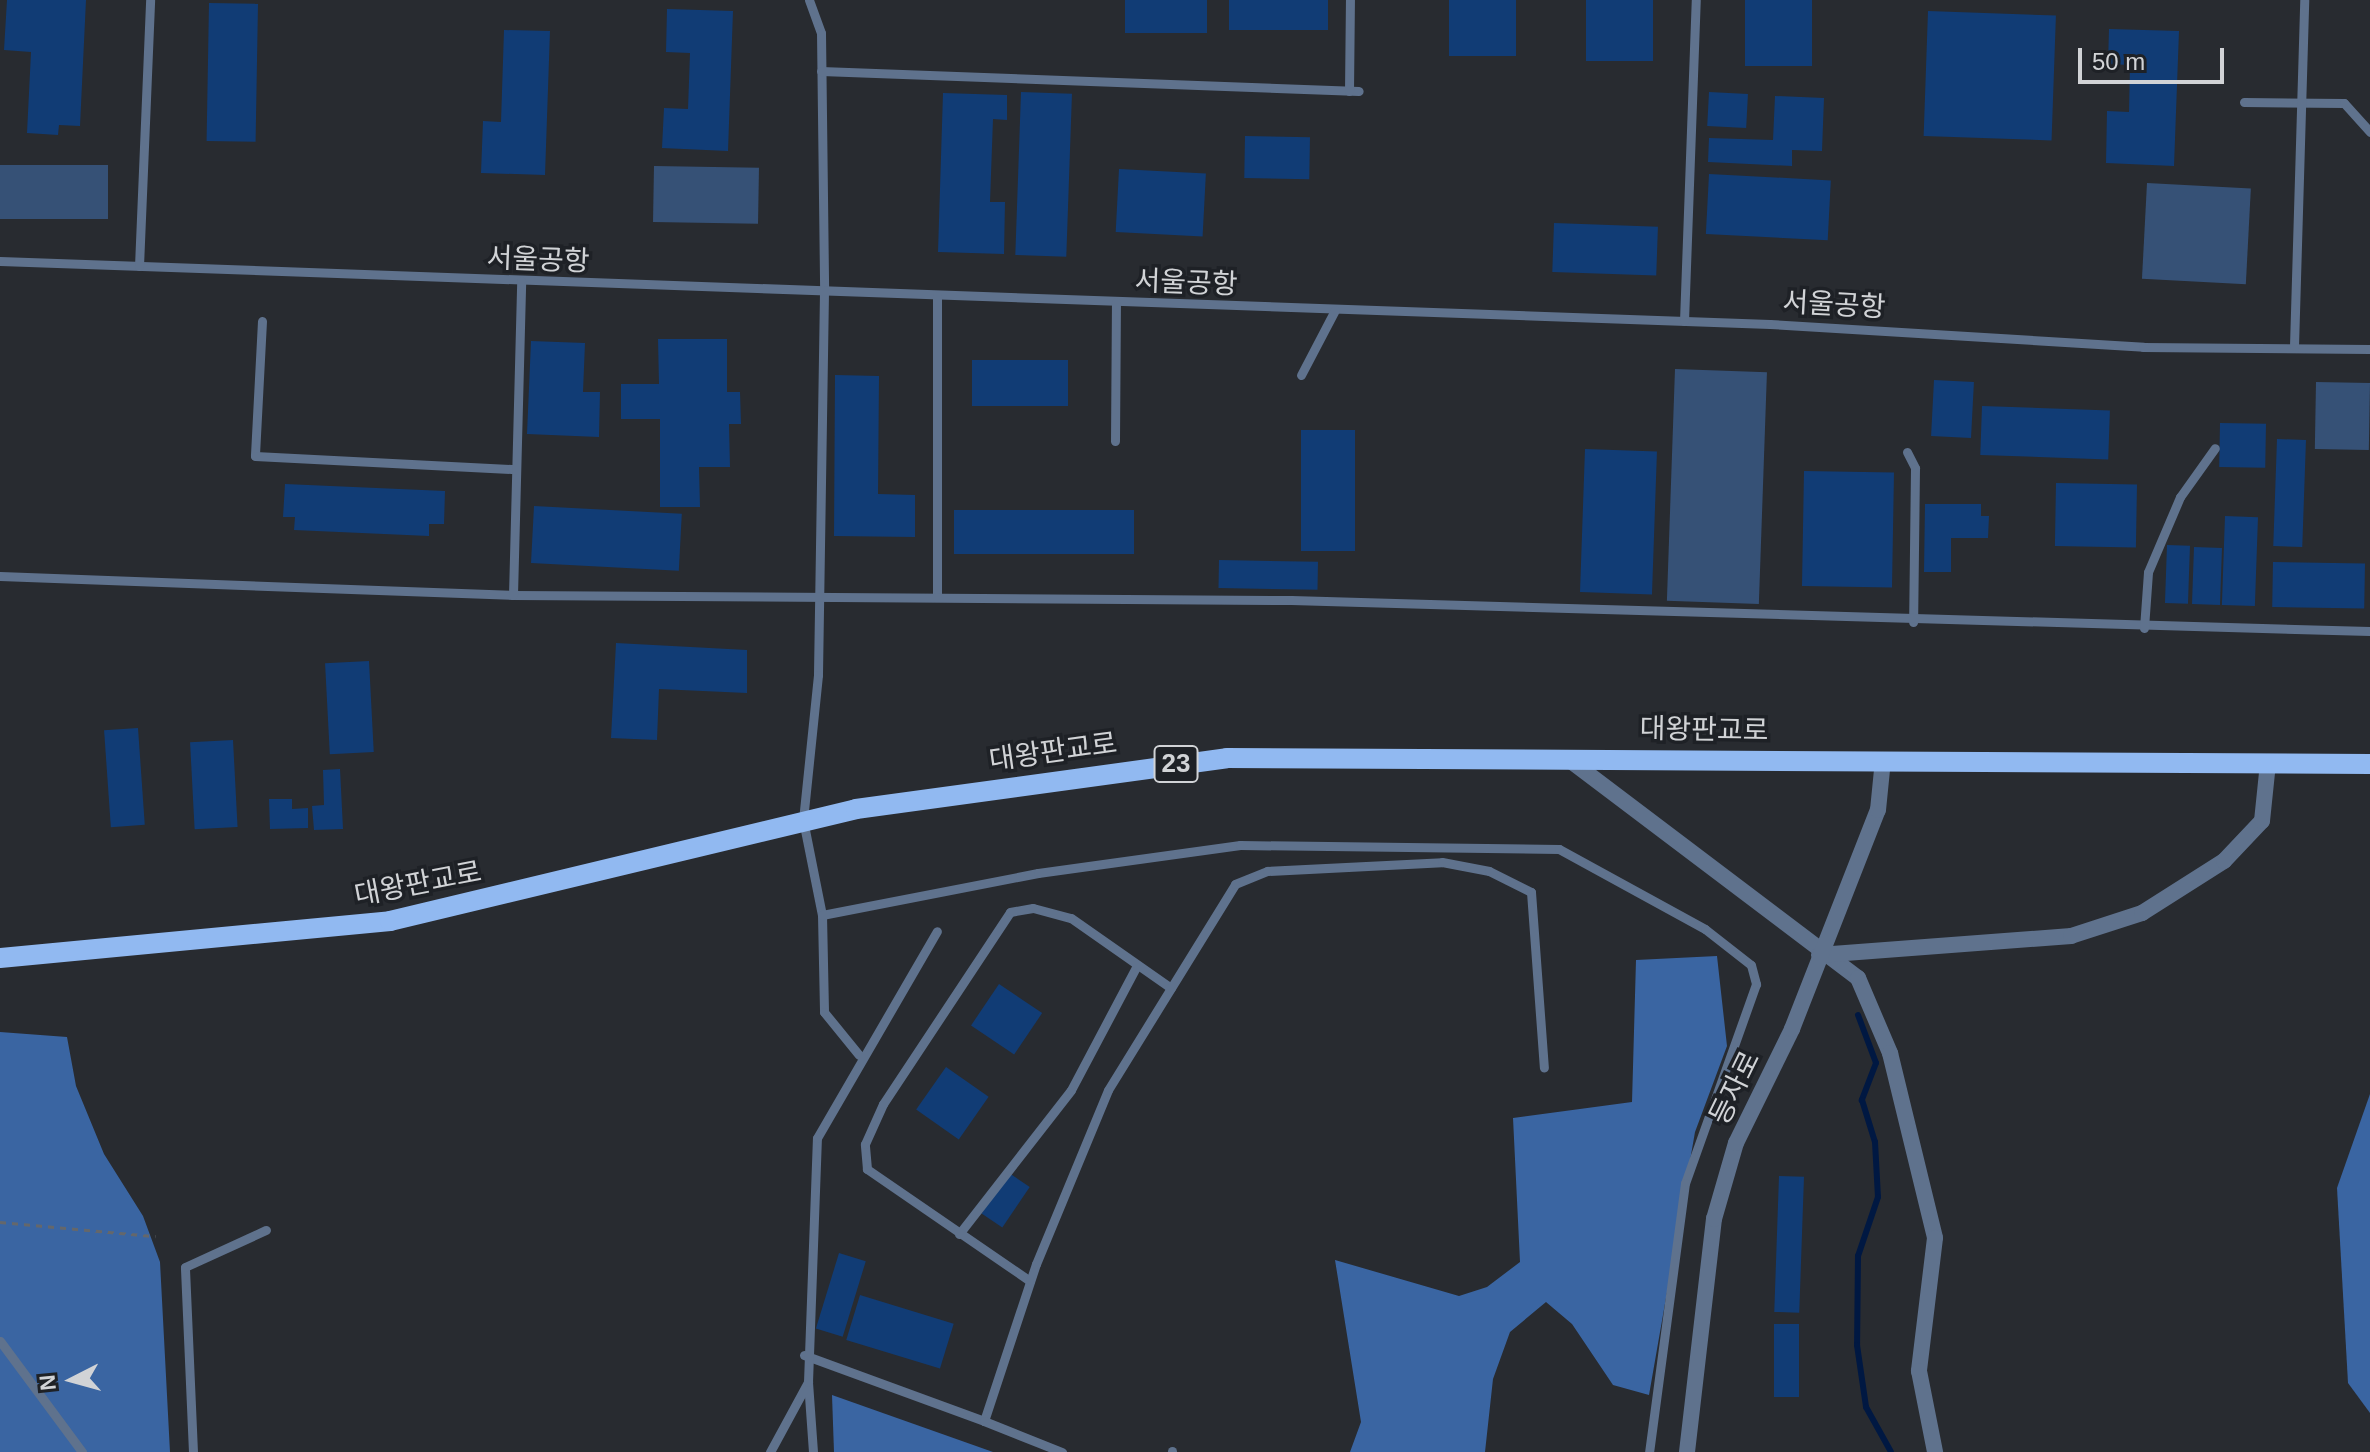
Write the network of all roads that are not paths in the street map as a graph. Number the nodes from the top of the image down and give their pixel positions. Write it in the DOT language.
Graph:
graph roads {
  1 [pos="150,0"];
  2 [pos="809,0"];
  3 [pos="1350,0"];
  4 [pos="1696,0"];
  5 [pos="2304,0"];
  6 [pos="821,71"];
  7 [pos="2244,102"];
  8 [pos="2301,103"];
  9 [pos="2370,132"];
  10 [pos="0,261"];
  11 [pos="139,266"];
  12 [pos="521,281"];
  13 [pos="824,292"];
  14 [pos="937,296"];
  15 [pos="1116,302"];
  16 [pos="1335,310"];
  17 [pos="262,321"];
  18 [pos="1684,321"];
  19 [pos="2294,346"];
  20 [pos="2370,349"];
  21 [pos="1301,375"];
  22 [pos="1115,441"];
  23 [pos="2215,448"];
  24 [pos="1907,452"];
  25 [pos="516,469"];
  26 [pos="0,576"];
  27 [pos="937,593"];
  28 [pos="513,595"];
  29 [pos="820,602"];
  30 [pos="1913,622"];
  31 [pos="2144,628"];
  32 [pos="2370,631"];
  33 [pos="1565,757"];
  34 [pos="1883,760"];
  35 [pos="2268,763"];
  36 [pos="2370,764"];
  37 [pos="803,820"];
  38 [pos="822,915"];
  39 [pos="937,931"];
  40 [pos="1819,955"];
  41 [pos="0,958"];
  42 [pos="1136,967"];
  43 [pos="1171,988"];
  44 [pos="859,1055"];
  45 [pos="1544,1068"];
  46 [pos="266,1230"];
  47 [pos="959,1234"];
  48 [pos="1030,1281"];
  49 [pos="0,1341"];
  50 [pos="804,1355"];
  51 [pos="808,1382"];
  52 [pos="984,1421"];
  53 [pos="82,1452"];
  54 [pos="193,1452"];
  55 [pos="770,1452"];
  56 [pos="813,1452"];
  57 [pos="1062,1452"];
  58 [pos="1649,1452"];
  59 [pos="1687,1452"];
  60 [pos="1935,1452"];
  1 -- 11 [label="lane"];
  2 -- 6 [label="lane"];
  3 -- 6 [label="lane"];
  4 -- 18 [label="lane"];
  5 -- 8 [label="lane"];
  6 -- 13 [label="lane"];
  7 -- 8 [label="lane"];
  8 -- 9 [label="lane"];
  8 -- 19 [label="lane"];
  10 -- 11 [label="lane, 서울공항"];
  11 -- 12 [label="lane, 서울공항"];
  12 -- 13 [label="lane, 서울공항"];
  12 -- 25 [label="lane"];
  13 -- 14 [label="lane, 서울공항"];
  13 -- 29 [label="lane"];
  14 -- 15 [label="lane, 서울공항"];
  14 -- 27 [label="lane"];
  15 -- 16 [label="lane, 서울공항"];
  15 -- 22 [label="lane"];
  16 -- 18 [label="lane, 서울공항"];
  16 -- 21 [label="lane"];
  17 -- 25 [label="lane"];
  18 -- 19 [label="lane, 서울공항"];
  19 -- 20 [label="lane, 서울공항"];
  23 -- 31 [label="lane"];
  24 -- 30 [label="lane"];
  25 -- 28 [label="lane"];
  26 -- 28 [label="lane"];
  27 -- 29 [label="lane"];
  27 -- 30 [label="lane"];
  28 -- 29 [label="lane"];
  29 -- 37 [label="lane"];
  30 -- 31 [label="lane"];
  31 -- 32 [label="lane"];
  33 -- 34 [label="main road, 대왕판교로 / 23"];
  33 -- 37 [label="main road, 대왕판교로 / 23"];
  33 -- 40 [label="street"];
  34 -- 35 [label="main road, 대왕판교로 / 23"];
  34 -- 40 [label="street, 등자로"];
  35 -- 36 [label="main road, 대왕판교로 / 23"];
  35 -- 40 [label="street"];
  37 -- 38 [label="lane"];
  37 -- 41 [label="main road, 대왕판교로 / 23"];
  38 -- 44 [label="lane"];
  38 -- 58 [label="lane"];
  39 -- 44 [label="lane"];
  40 -- 59 [label="street, 등자로"];
  40 -- 60 [label="street"];
  42 -- 43 [label="lane"];
  42 -- 47 [label="lane"];
  42 -- 47 [label="lane"];
  43 -- 45 [label="lane"];
  43 -- 48 [label="lane"];
  44 -- 50 [label="lane"];
  46 -- 54 [label="lane"];
  47 -- 48 [label="lane"];
  48 -- 52 [label="lane"];
  49 -- 53 [label="lane"];
  50 -- 51 [label="lane"];
  50 -- 52 [label="lane"];
  51 -- 55 [label="lane"];
  51 -- 56 [label="lane"];
  52 -- 57 [label="lane"];
}
